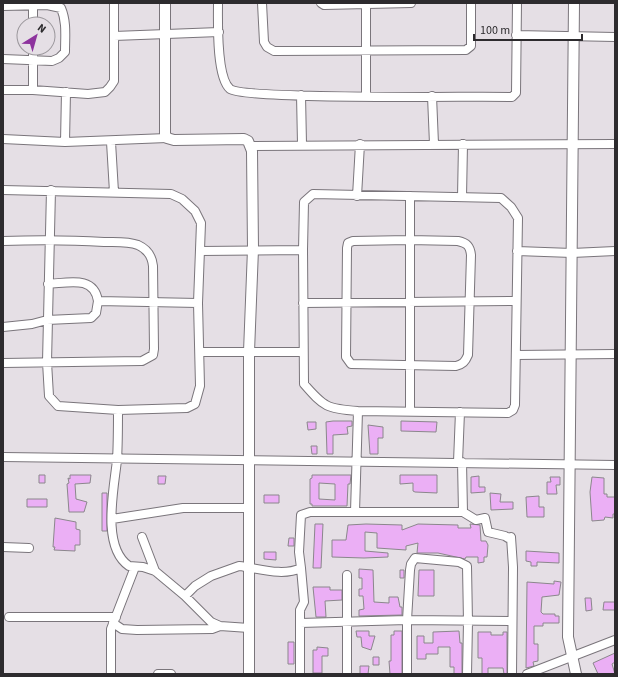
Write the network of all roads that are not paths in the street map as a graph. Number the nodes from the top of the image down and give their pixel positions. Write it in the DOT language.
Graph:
graph roads {
  1 [pos="114,3"];
  2 [pos="165,3"];
  3 [pos="218,3"];
  4 [pos="262,3"];
  5 [pos="321,3"];
  6 [pos="366,3"];
  7 [pos="411,3"];
  8 [pos="471,3"];
  9 [pos="517,3"];
  10 [pos="574,3"];
  11 [pos="33,4"];
  12 [pos="3,6"];
  13 [pos="33,16"];
  14 [pos="219,32"];
  15 [pos="165,34"];
  16 [pos="516,35"];
  17 [pos="114,36"];
  18 [pos="573,36"];
  19 [pos="615,37"];
  20 [pos="366,51"];
  21 [pos="33,56"];
  22 [pos="3,59"];
  23 [pos="33,60"];
  24 [pos="3,90"];
  25 [pos="33,90"];
  26 [pos="66,92"];
  27 [pos="300,95"];
  28 [pos="366,96"];
  29 [pos="432,96"];
  30 [pos="167,138"];
  31 [pos="3,139"];
  32 [pos="64,142"];
  33 [pos="112,142"];
  34 [pos="302,144"];
  35 [pos="360,144"];
  36 [pos="434,144"];
  37 [pos="463,144"];
  38 [pos="572,144"];
  39 [pos="615,144"];
  40 [pos="251,146"];
  41 [pos="3,190"];
  42 [pos="50,190"];
  43 [pos="114,192"];
  44 [pos="357,196"];
  45 [pos="410,196"];
  46 [pos="462,197"];
  47 [pos="49,240"];
  48 [pos="409,240"];
  49 [pos="3,241"];
  50 [pos="253,249"];
  51 [pos="303,250"];
  52 [pos="615,250"];
  53 [pos="200,251"];
  54 [pos="518,251"];
  55 [pos="572,253"];
  56 [pos="48,284"];
  57 [pos="470,301"];
  58 [pos="516,301"];
  59 [pos="98,302"];
  60 [pos="154,302"];
  61 [pos="410,302"];
  62 [pos="198,303"];
  63 [pos="303,303"];
  64 [pos="346,303"];
  65 [pos="47,320"];
  66 [pos="3,328"];
  67 [pos="200,352"];
  68 [pos="249,352"];
  69 [pos="303,352"];
  70 [pos="615,354"];
  71 [pos="516,355"];
  72 [pos="570,355"];
  73 [pos="47,362"];
  74 [pos="3,363"];
  75 [pos="410,365"];
  76 [pos="118,410"];
  77 [pos="358,411"];
  78 [pos="410,411"];
  79 [pos="460,412"];
  80 [pos="3,458"];
  81 [pos="117,459"];
  82 [pos="250,460"];
  83 [pos="356,461"];
  84 [pos="460,462"];
  85 [pos="570,464"];
  86 [pos="615,465"];
  87 [pos="250,508"];
  88 [pos="355,512"];
  89 [pos="463,512"];
  90 [pos="112,519"];
  91 [pos="142,537"];
  92 [pos="3,547"];
  93 [pos="29,548"];
  94 [pos="135,567"];
  95 [pos="250,567"];
  96 [pos="301,568"];
  97 [pos="155,572"];
  98 [pos="347,575"];
  99 [pos="185,596"];
  100 [pos="9,617"];
  101 [pos="114,620"];
  102 [pos="346,620"];
  103 [pos="407,620"];
  104 [pos="512,621"];
  105 [pos="468,622"];
  106 [pos="300,623"];
  107 [pos="220,626"];
  108 [pos="249,628"];
  109 [pos="615,640"];
  110 [pos="571,657"];
  111 [pos="111,674"];
  112 [pos="158,674"];
  113 [pos="171,674"];
  114 [pos="249,674"];
  115 [pos="300,674"];
  116 [pos="347,674"];
  117 [pos="407,674"];
  118 [pos="467,674"];
  119 [pos="512,674"];
  120 [pos="527,674"];
  121 [pos="576,674"];
  1 -- 17 [label="street"];
  2 -- 15 [label="street"];
  3 -- 14 [label="street"];
  4 -- 20 [label="street"];
  5 -- 6 [label="street"];
  6 -- 7 [label="street"];
  6 -- 20 [label="street"];
  8 -- 20 [label="street"];
  9 -- 16 [label="street"];
  10 -- 18 [label="street"];
  11 -- 12 [label="street"];
  11 -- 13 [label="street"];
  11 -- 23 [label="street"];
  14 -- 15 [label="street"];
  14 -- 27 [label="street"];
  15 -- 17 [label="street"];
  15 -- 30 [label="street"];
  16 -- 18 [label="street"];
  16 -- 29 [label="street"];
  17 -- 26 [label="street"];
  18 -- 19 [label="street"];
  18 -- 38 [label="street"];
  20 -- 28 [label="street"];
  21 -- 23 [label="street"];
  22 -- 23 [label="street"];
  23 -- 25 [label="street"];
  24 -- 25 [label="street"];
  25 -- 26 [label="street"];
  26 -- 32 [label="street"];
  27 -- 28 [label="street"];
  27 -- 34 [label="street"];
  28 -- 29 [label="street"];
  29 -- 36 [label="street"];
  30 -- 33 [label="street"];
  30 -- 40 [label="street"];
  31 -- 32 [label="street"];
  32 -- 33 [label="street"];
  33 -- 43 [label="street"];
  34 -- 35 [label="street"];
  34 -- 40 [label="street"];
  35 -- 36 [label="street"];
  35 -- 44 [label="street"];
  36 -- 37 [label="street"];
  37 -- 38 [label="street"];
  37 -- 46 [label="street"];
  38 -- 39 [label="street"];
  38 -- 55 [label="street"];
  40 -- 50 [label="street"];
  41 -- 42 [label="street"];
  42 -- 43 [label="street"];
  42 -- 47 [label="street"];
  43 -- 53 [label="street"];
  44 -- 45 [label="street"];
  44 -- 51 [label="street"];
  45 -- 46 [label="street"];
  45 -- 48 [label="street"];
  46 -- 54 [label="street"];
  47 -- 49 [label="street"];
  47 -- 56 [label="street"];
  47 -- 60 [label="street"];
  48 -- 57 [label="street"];
  48 -- 61 [label="street"];
  48 -- 64 [label="street"];
  50 -- 51 [label="street"];
  50 -- 53 [label="street"];
  50 -- 68 [label="street"];
  51 -- 63 [label="street"];
  52 -- 55 [label="street"];
  53 -- 62 [label="street"];
  54 -- 55 [label="street"];
  54 -- 58 [label="street"];
  55 -- 72 [label="street"];
  56 -- 59 [label="street"];
  56 -- 65 [label="street"];
  57 -- 58 [label="street"];
  57 -- 61 [label="street"];
  57 -- 75 [label="street"];
  58 -- 71 [label="street"];
  59 -- 60 [label="street"];
  59 -- 65 [label="street"];
  60 -- 62 [label="street"];
  60 -- 73 [label="street"];
  61 -- 64 [label="street"];
  61 -- 75 [label="street"];
  62 -- 67 [label="street"];
  63 -- 64 [label="street"];
  63 -- 69 [label="street"];
  64 -- 75 [label="street"];
  65 -- 66 [label="street"];
  65 -- 73 [label="street"];
  67 -- 68 [label="street"];
  67 -- 76 [label="street"];
  68 -- 69 [label="street"];
  68 -- 82 [label="street"];
  69 -- 77 [label="street"];
  70 -- 72 [label="street"];
  71 -- 72 [label="street"];
  71 -- 79 [label="street"];
  72 -- 85 [label="street"];
  73 -- 74 [label="street"];
  73 -- 76 [label="street"];
  75 -- 78 [label="street"];
  76 -- 81 [label="street"];
  77 -- 78 [label="street"];
  77 -- 83 [label="street"];
  78 -- 79 [label="street"];
  79 -- 84 [label="street"];
  80 -- 81 [label="street"];
  81 -- 82 [label="street"];
  81 -- 90 [label="street"];
  82 -- 83 [label="street"];
  82 -- 87 [label="street"];
  83 -- 84 [label="street"];
  83 -- 88 [label="street"];
  84 -- 85 [label="street"];
  84 -- 89 [label="street"];
  85 -- 86 [label="street"];
  85 -- 110 [label="street"];
  87 -- 90 [label="street"];
  87 -- 95 [label="street"];
  88 -- 89 [label="street"];
  88 -- 96 [label="street"];
  89 -- 104 [label="street"];
  90 -- 94 [label="street"];
  91 -- 97 [label="street"];
  92 -- 93 [label="street"];
  94 -- 97 [label="street"];
  94 -- 101 [label="street"];
  95 -- 96 [label="street"];
  95 -- 99 [label="street"];
  95 -- 108 [label="street"];
  96 -- 106 [label="street"];
  97 -- 99 [label="street"];
  98 -- 102 [label="street"];
  99 -- 107 [label="street"];
  100 -- 101 [label="street"];
  101 -- 107 [label="street"];
  101 -- 111 [label="street"];
  102 -- 103 [label="street"];
  102 -- 106 [label="street"];
  102 -- 116 [label="street"];
  103 -- 105 [label="street"];
  103 -- 105 [label="street"];
  103 -- 117 [label="street"];
  104 -- 105 [label="street"];
  104 -- 119 [label="street"];
  105 -- 118 [label="street"];
  106 -- 115 [label="street"];
  107 -- 108 [label="street"];
  108 -- 114 [label="street"];
  109 -- 110 [label="street"];
  110 -- 120 [label="street"];
  110 -- 121 [label="street"];
  112 -- 113 [label="street"];
}
